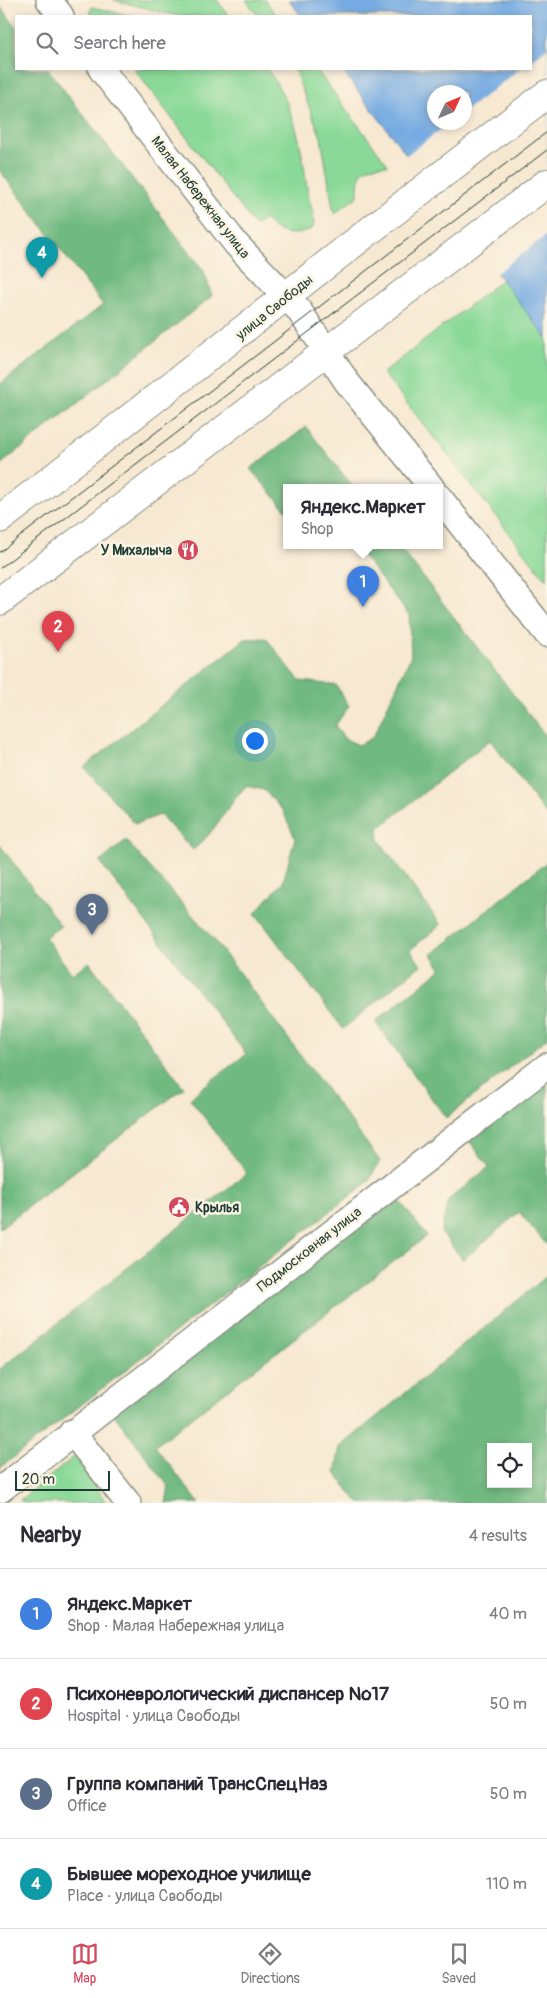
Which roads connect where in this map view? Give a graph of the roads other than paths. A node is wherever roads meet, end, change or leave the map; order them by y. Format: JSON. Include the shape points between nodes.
{"nodes":[{"id":1,"x":49,"y":0,"type":"edge"},
{"id":2,"x":60,"y":15,"type":"edge"},
{"id":3,"x":102,"y":70,"type":"edge"},
{"id":4,"x":547,"y":94,"type":"edge"},
{"id":5,"x":547,"y":183,"type":"edge"},
{"id":6,"x":286,"y":297,"type":"junction"},
{"id":7,"x":326,"y":352,"type":"junction"},
{"id":8,"x":429,"y":484,"type":"edge"},
{"id":9,"x":443,"y":502,"type":"edge"},
{"id":10,"x":0,"y":519,"type":"edge"},
{"id":11,"x":0,"y":601,"type":"edge"},
{"id":12,"x":547,"y":634,"type":"edge"},
{"id":13,"x":547,"y":1066,"type":"edge"},
{"id":14,"x":72,"y":1432,"type":"junction"},
{"id":15,"x":0,"y":1490,"type":"edge"},
{"id":16,"x":128,"y":1503,"type":"edge"}],
"edges":[{"from":1,"to":2,"type":"street"},
{"from":3,"to":6,"type":"street","name":"Малая Набережная улица","via":[[236,244]]},
{"from":4,"to":6,"type":"main road","name":"улица Свободы"},
{"from":5,"to":7,"type":"main road"},
{"from":6,"to":7,"type":"street","name":"Малая Набережная улица","via":[[298,309]]},
{"from":6,"to":10,"type":"main road","name":"улица Свободы"},
{"from":7,"to":8,"type":"street","name":"Малая Набережная улица"},
{"from":7,"to":11,"type":"main road"},
{"from":9,"to":12,"type":"street"},
{"from":13,"to":14,"type":"street","name":"Подмосковная улица"},
{"from":14,"to":15,"type":"street","name":"Подмосковная улица"},
{"from":14,"to":16,"type":"street"}]}
